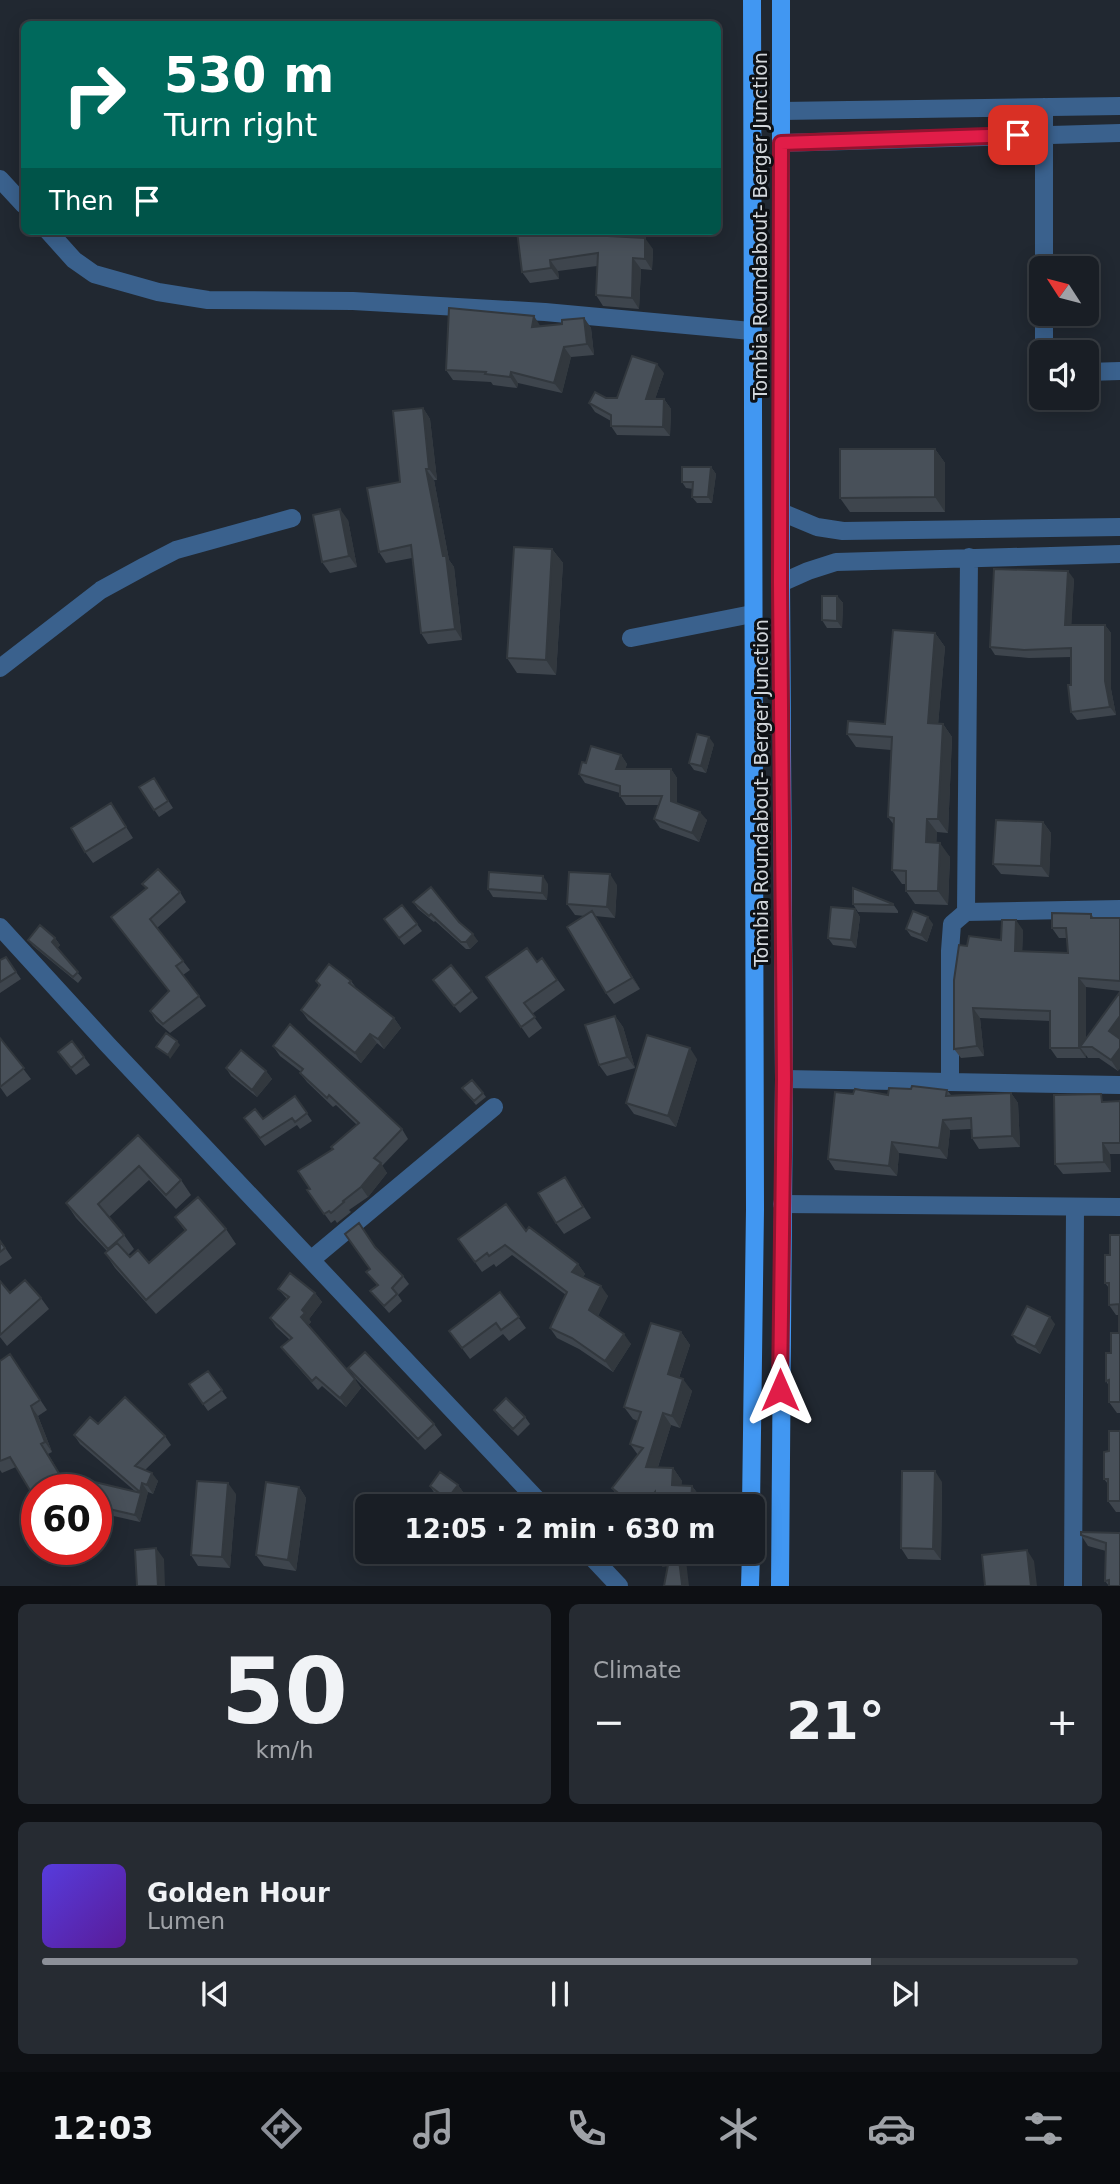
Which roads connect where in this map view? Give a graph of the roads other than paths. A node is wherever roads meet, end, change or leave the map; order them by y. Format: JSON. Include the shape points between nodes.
{"nodes":[{"id":1,"x":752,"y":0,"type":"edge"},
{"id":2,"x":781,"y":0,"type":"edge"},
{"id":3,"x":1120,"y":106,"type":"edge"},
{"id":4,"x":1044,"y":107,"type":"junction"},
{"id":5,"x":781,"y":111,"type":"junction"},
{"id":6,"x":1120,"y":133,"type":"edge"},
{"id":7,"x":1045,"y":135,"type":"junction"},
{"id":8,"x":781,"y":143,"type":"junction"},
{"id":9,"x":0,"y":179,"type":"edge"},
{"id":10,"x":21,"y":202,"type":"edge"},
{"id":11,"x":52,"y":235,"type":"edge"},
{"id":12,"x":1044,"y":256,"type":"edge"},
{"id":13,"x":751,"y":331,"type":"junction"},
{"id":14,"x":1099,"y":372,"type":"edge"},
{"id":15,"x":1120,"y":372,"type":"edge"},
{"id":16,"x":781,"y":512,"type":"junction"},
{"id":17,"x":292,"y":518,"type":"dead end"},
{"id":18,"x":1120,"y":527,"type":"edge"},
{"id":19,"x":1120,"y":554,"type":"edge"},
{"id":20,"x":969,"y":557,"type":"junction"},
{"id":21,"x":780,"y":583,"type":"junction"},
{"id":22,"x":752,"y":614,"type":"junction"},
{"id":23,"x":631,"y":638,"type":"dead end"},
{"id":24,"x":0,"y":668,"type":"edge"},
{"id":25,"x":1120,"y":909,"type":"edge"},
{"id":26,"x":966,"y":912,"type":"junction"},
{"id":27,"x":0,"y":927,"type":"edge"},
{"id":28,"x":784,"y":1079,"type":"junction"},
{"id":29,"x":950,"y":1082,"type":"junction"},
{"id":30,"x":1120,"y":1085,"type":"edge"},
{"id":31,"x":494,"y":1107,"type":"dead end"},
{"id":32,"x":782,"y":1204,"type":"junction"},
{"id":33,"x":1120,"y":1207,"type":"edge"},
{"id":34,"x":1075,"y":1208,"type":"junction"},
{"id":35,"x":312,"y":1259,"type":"junction"},
{"id":36,"x":532,"y":1494,"type":"edge"},
{"id":37,"x":751,"y":1494,"type":"edge"},
{"id":38,"x":598,"y":1564,"type":"edge"},
{"id":39,"x":751,"y":1564,"type":"edge"},
{"id":40,"x":619,"y":1586,"type":"edge"},
{"id":41,"x":750,"y":1586,"type":"edge"},
{"id":42,"x":780,"y":1586,"type":"edge"},
{"id":43,"x":1073,"y":1586,"type":"edge"}],
"edges":[{"from":1,"to":13,"type":"main road","name":"Tombia Roundabout- Berger Junction"},
{"from":2,"to":5,"type":"main road","name":"Tombia Roundabout- Berger Junction"},
{"from":3,"to":4,"type":"street"},
{"from":4,"to":5,"type":"street"},
{"from":4,"to":7,"type":"street"},
{"from":5,"to":8,"type":"main road","name":"Tombia Roundabout- Berger Junction"},
{"from":6,"to":7,"type":"street"},
{"from":7,"to":8,"type":"street"},
{"from":7,"to":12,"type":"street"},
{"from":8,"to":16,"type":"main road","name":"Tombia Roundabout- Berger Junction"},
{"from":9,"to":10,"type":"street"},
{"from":11,"to":13,"type":"street","via":[[94,274],[208,300],[353,301]]},
{"from":13,"to":22,"type":"main road","name":"Tombia Roundabout- Berger Junction"},
{"from":14,"to":15,"type":"street"},
{"from":16,"to":18,"type":"street","via":[[817,527],[843,531]]},
{"from":16,"to":21,"type":"main road","name":"Tombia Roundabout- Berger Junction"},
{"from":17,"to":24,"type":"street","via":[[176,550],[145,565],[101,590]]},
{"from":19,"to":20,"type":"street"},
{"from":20,"to":21,"type":"street","via":[[836,562]]},
{"from":20,"to":26,"type":"street"},
{"from":21,"to":28,"type":"main road","name":"Tombia Roundabout- Berger Junction"},
{"from":22,"to":23,"type":"street"},
{"from":22,"to":37,"type":"main road","name":"Tombia Roundabout- Berger Junction","via":[[755,1209]]},
{"from":25,"to":26,"type":"street"},
{"from":26,"to":29,"type":"street","via":[[952,924]]},
{"from":27,"to":35,"type":"street"},
{"from":28,"to":29,"type":"street"},
{"from":28,"to":32,"type":"main road","name":"Tombia Roundabout- Berger Junction"},
{"from":29,"to":30,"type":"street"},
{"from":31,"to":35,"type":"street"},
{"from":32,"to":34,"type":"street"},
{"from":32,"to":42,"type":"main road","name":"Tombia Roundabout- Berger Junction"},
{"from":33,"to":34,"type":"street"},
{"from":34,"to":43,"type":"street"},
{"from":35,"to":36,"type":"street"},
{"from":38,"to":40,"type":"street"},
{"from":39,"to":41,"type":"main road"}]}
